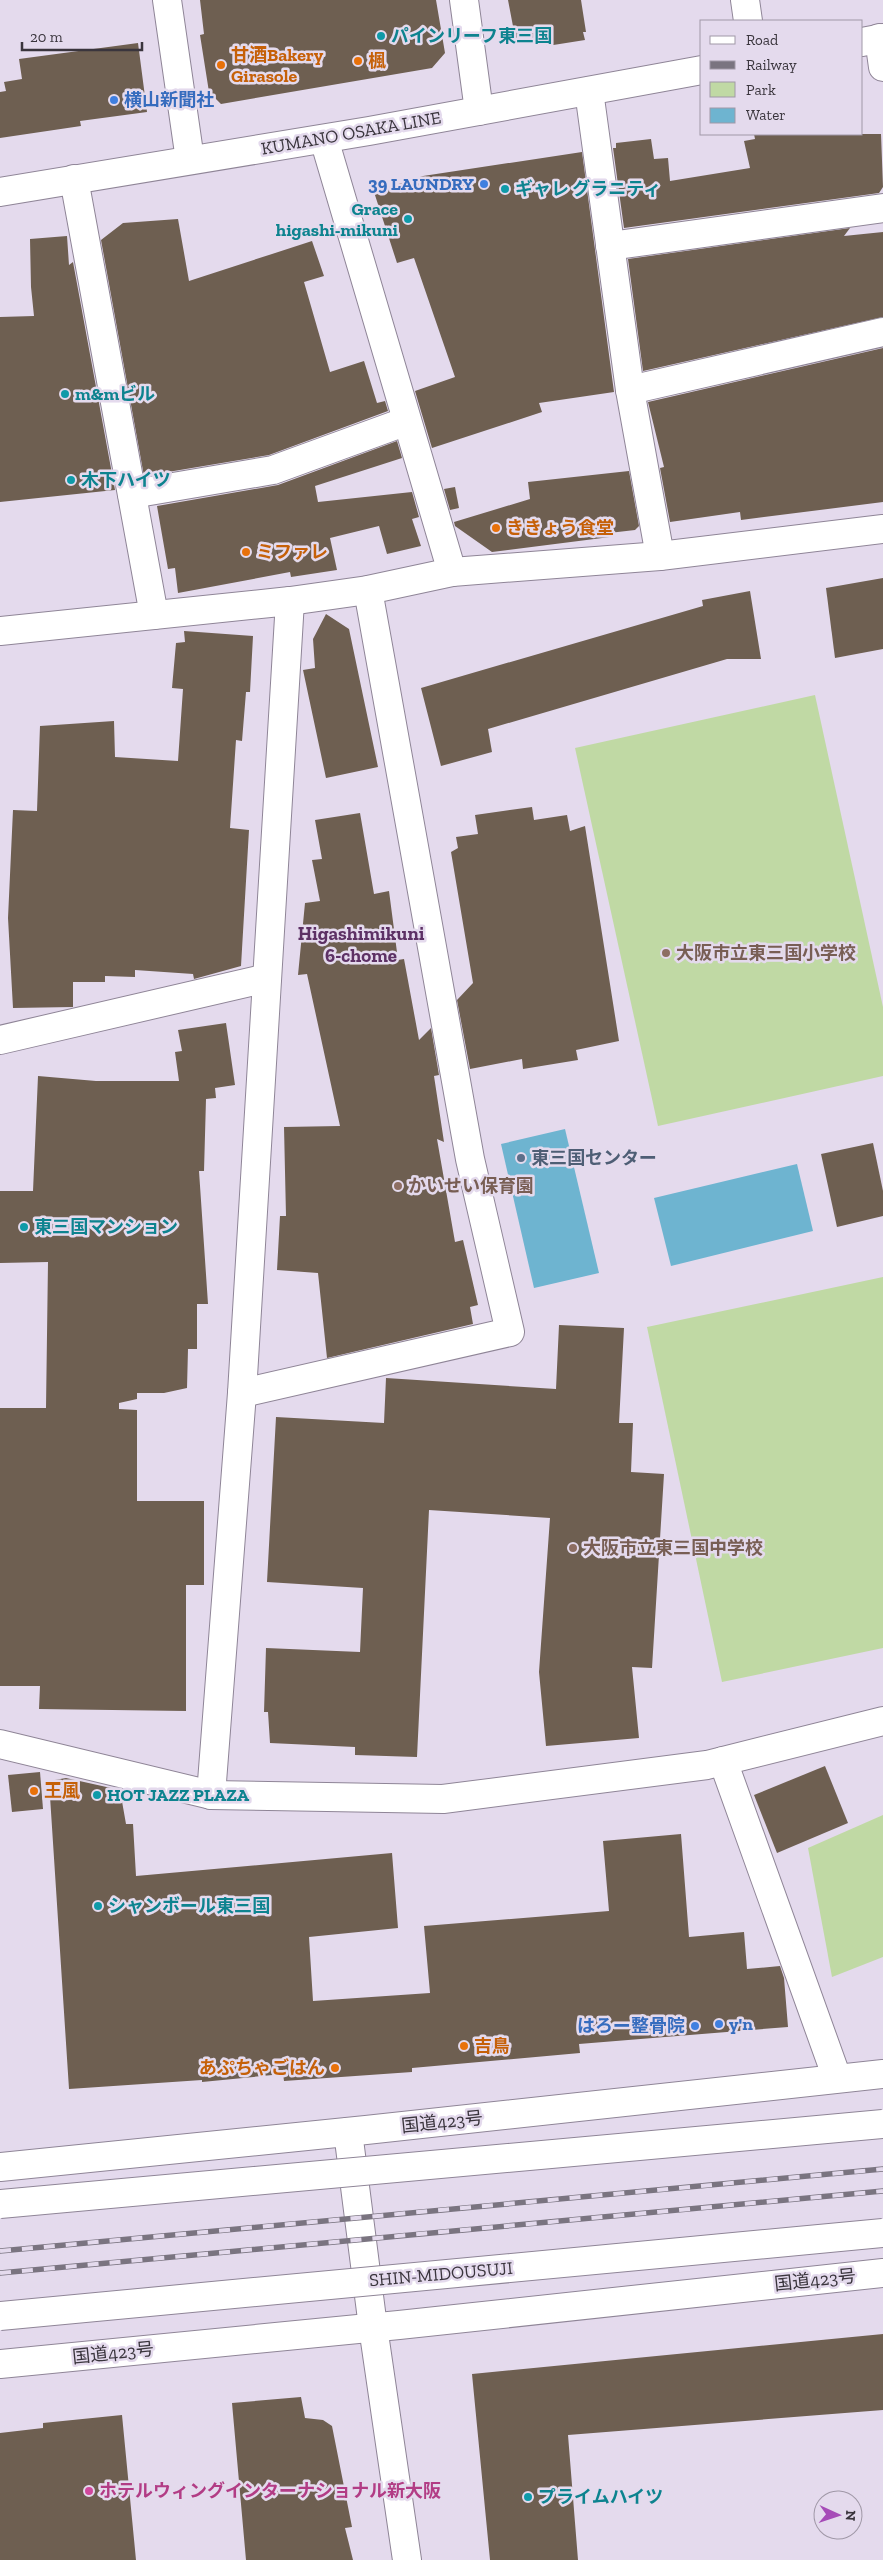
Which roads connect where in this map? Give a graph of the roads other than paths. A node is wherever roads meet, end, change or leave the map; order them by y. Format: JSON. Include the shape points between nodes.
{"nodes":[{"id":1,"x":167,"y":0,"type":"edge"},
{"id":2,"x":464,"y":0,"type":"edge"},
{"id":3,"x":745,"y":0,"type":"edge"},
{"id":4,"x":748,"y":20,"type":"edge"},
{"id":5,"x":875,"y":39,"type":"edge"},
{"id":6,"x":883,"y":67,"type":"edge"},
{"id":7,"x":700,"y":70,"type":"edge"},
{"id":8,"x":589,"y":91,"type":"junction"},
{"id":9,"x":479,"y":111,"type":"junction"},
{"id":10,"x":324,"y":138,"type":"junction"},
{"id":11,"x":190,"y":160,"type":"junction"},
{"id":12,"x":74,"y":179,"type":"junction"},
{"id":13,"x":0,"y":192,"type":"edge"},
{"id":14,"x":883,"y":208,"type":"edge"},
{"id":15,"x":610,"y":246,"type":"junction"},
{"id":16,"x":883,"y":332,"type":"edge"},
{"id":17,"x":630,"y":390,"type":"junction"},
{"id":18,"x":407,"y":420,"type":"junction"},
{"id":19,"x":132,"y":494,"type":"junction"},
{"id":20,"x":883,"y":529,"type":"edge"},
{"id":21,"x":660,"y":556,"type":"junction"},
{"id":22,"x":452,"y":572,"type":"junction"},
{"id":23,"x":368,"y":590,"type":"junction"},
{"id":24,"x":290,"y":601,"type":"junction"},
{"id":25,"x":154,"y":615,"type":"junction"},
{"id":26,"x":0,"y":632,"type":"edge"},
{"id":27,"x":267,"y":978,"type":"junction"},
{"id":28,"x":0,"y":1040,"type":"edge"},
{"id":29,"x":242,"y":1393,"type":"junction"},
{"id":30,"x":883,"y":1721,"type":"edge"},
{"id":31,"x":0,"y":1744,"type":"edge"},
{"id":32,"x":724,"y":1761,"type":"junction"},
{"id":33,"x":211,"y":1795,"type":"junction"},
{"id":34,"x":883,"y":2074,"type":"edge"},
{"id":35,"x":837,"y":2078,"type":"junction"},
{"id":36,"x":883,"y":2124,"type":"edge"},
{"id":37,"x":348,"y":2132,"type":"junction"},
{"id":38,"x":0,"y":2167,"type":"edge"},
{"id":39,"x":0,"y":2204,"type":"edge"},
{"id":40,"x":883,"y":2233,"type":"edge"},
{"id":41,"x":883,"y":2273,"type":"edge"},
{"id":42,"x":0,"y":2316,"type":"edge"},
{"id":43,"x":373,"y":2327,"type":"junction"},
{"id":44,"x":0,"y":2364,"type":"edge"},
{"id":45,"x":407,"y":2560,"type":"edge"}],
"edges":[{"from":1,"to":11,"type":"main road"},
{"from":2,"to":9,"type":"main road"},
{"from":3,"to":4,"type":"main road"},
{"from":5,"to":6,"type":"main road"},
{"from":7,"to":8,"type":"main road","name":"KUMANO OSAKA LINE"},
{"from":8,"to":9,"type":"main road","name":"KUMANO OSAKA LINE"},
{"from":8,"to":15,"type":"main road"},
{"from":9,"to":10,"type":"main road","name":"KUMANO OSAKA LINE"},
{"from":10,"to":11,"type":"main road","name":"KUMANO OSAKA LINE"},
{"from":10,"to":18,"type":"main road"},
{"from":11,"to":12,"type":"main road","name":"KUMANO OSAKA LINE"},
{"from":12,"to":13,"type":"main road","name":"KUMANO OSAKA LINE"},
{"from":12,"to":19,"type":"main road"},
{"from":14,"to":15,"type":"main road"},
{"from":15,"to":17,"type":"main road"},
{"from":16,"to":17,"type":"main road"},
{"from":17,"to":21,"type":"main road"},
{"from":18,"to":19,"type":"main road","via":[[273,470]]},
{"from":18,"to":22,"type":"main road"},
{"from":19,"to":25,"type":"main road"},
{"from":20,"to":21,"type":"main road"},
{"from":21,"to":22,"type":"main road"},
{"from":22,"to":23,"type":"main road"},
{"from":23,"to":24,"type":"main road"},
{"from":23,"to":29,"type":"main road","via":[[470,1159],[510,1332]]},
{"from":24,"to":25,"type":"main road"},
{"from":24,"to":27,"type":"main road"},
{"from":25,"to":26,"type":"main road"},
{"from":27,"to":28,"type":"main road"},
{"from":27,"to":29,"type":"main road"},
{"from":29,"to":33,"type":"main road"},
{"from":30,"to":32,"type":"main road"},
{"from":31,"to":33,"type":"main road"},
{"from":32,"to":33,"type":"main road","via":[[443,1799]]},
{"from":32,"to":35,"type":"main road"},
{"from":34,"to":35,"type":"main road","name":"国道423号"},
{"from":35,"to":37,"type":"main road","name":"国道423号"},
{"from":36,"to":39,"type":"main road","bridge":true},
{"from":37,"to":38,"type":"main road","name":"国道423号"},
{"from":37,"to":43,"type":"main road"},
{"from":40,"to":42,"type":"main road","name":"SHIN-MIDOUSUJI","bridge":true},
{"from":41,"to":43,"type":"main road","name":"国道423号"},
{"from":43,"to":44,"type":"main road","name":"国道423号"},
{"from":43,"to":45,"type":"main road"}]}
